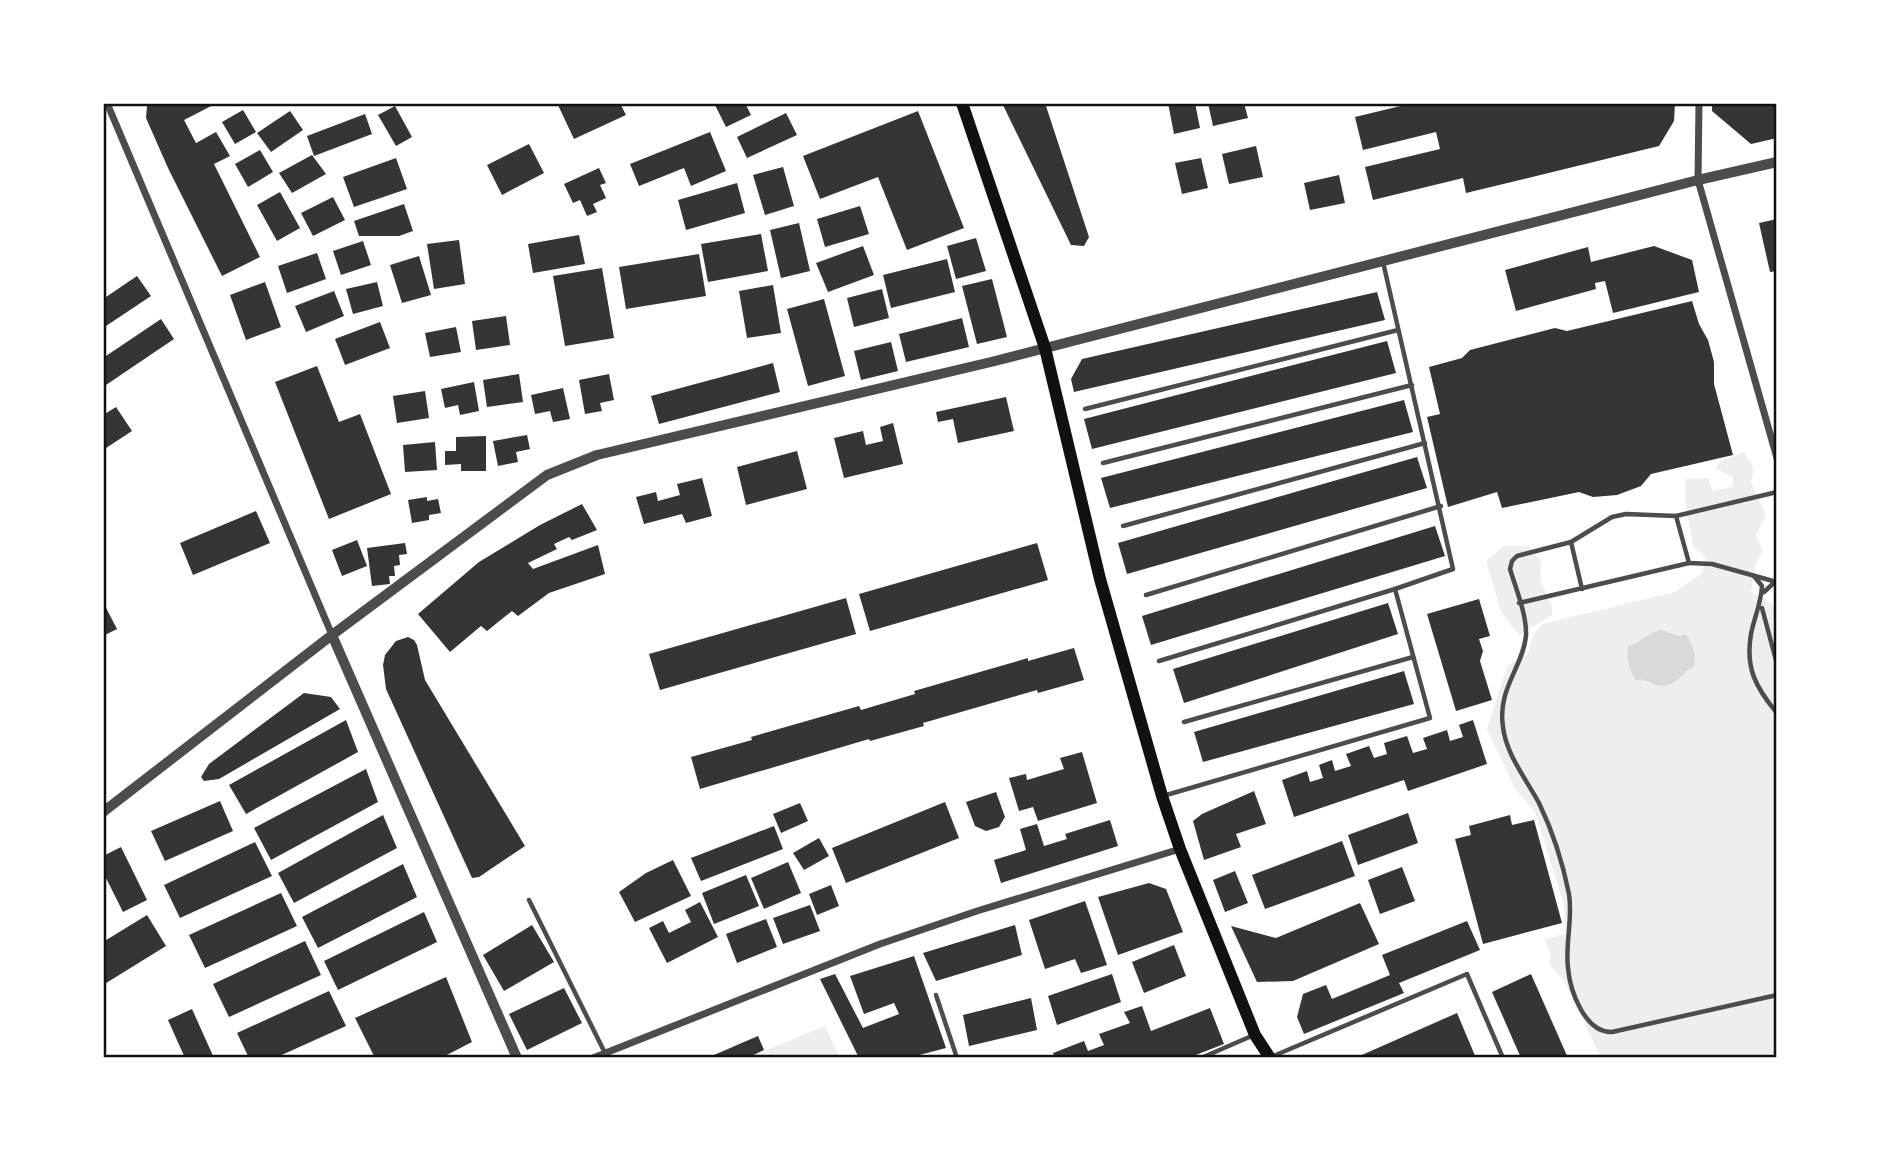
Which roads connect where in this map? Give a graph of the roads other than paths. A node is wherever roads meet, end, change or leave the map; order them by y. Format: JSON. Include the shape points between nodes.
{"nodes":[{"id":1,"x":107,"y":103,"type":"edge"},
{"id":2,"x":962,"y":103,"type":"edge"},
{"id":3,"x":1699,"y":103,"type":"edge"},
{"id":4,"x":1777,"y":162,"type":"edge"},
{"id":5,"x":1698,"y":180,"type":"junction"},
{"id":6,"x":1383,"y":261,"type":"junction"},
{"id":7,"x":1398,"y":330,"type":"junction"},
{"id":8,"x":1045,"y":348,"type":"junction"},
{"id":9,"x":1412,"y":385,"type":"junction"},
{"id":10,"x":1085,"y":409,"type":"dead end"},
{"id":11,"x":1425,"y":443,"type":"junction"},
{"id":12,"x":1777,"y":457,"type":"edge"},
{"id":13,"x":1102,"y":463,"type":"dead end"},
{"id":14,"x":1777,"y":492,"type":"edge"},
{"id":15,"x":1441,"y":506,"type":"junction"},
{"id":16,"x":1676,"y":516,"type":"junction"},
{"id":17,"x":1123,"y":526,"type":"dead end"},
{"id":18,"x":1571,"y":542,"type":"junction"},
{"id":19,"x":1689,"y":564,"type":"junction"},
{"id":20,"x":1754,"y":576,"type":"junction"},
{"id":21,"x":1775,"y":581,"type":"edge"},
{"id":22,"x":1395,"y":589,"type":"junction"},
{"id":23,"x":1582,"y":589,"type":"junction"},
{"id":24,"x":1146,"y":595,"type":"dead end"},
{"id":25,"x":1761,"y":601,"type":"junction"},
{"id":26,"x":1520,"y":603,"type":"junction"},
{"id":27,"x":332,"y":635,"type":"junction"},
{"id":28,"x":1413,"y":657,"type":"junction"},
{"id":29,"x":1159,"y":661,"type":"dead end"},
{"id":30,"x":1777,"y":664,"type":"edge"},
{"id":31,"x":1777,"y":713,"type":"edge"},
{"id":32,"x":1184,"y":722,"type":"dead end"},
{"id":33,"x":1162,"y":796,"type":"junction"},
{"id":34,"x":103,"y":812,"type":"edge"},
{"id":35,"x":1180,"y":849,"type":"junction"},
{"id":36,"x":529,"y":900,"type":"dead end"},
{"id":37,"x":936,"y":995,"type":"dead end"},
{"id":38,"x":1777,"y":995,"type":"edge"},
{"id":39,"x":1255,"y":1035,"type":"junction"},
{"id":40,"x":605,"y":1053,"type":"junction"},
{"id":41,"x":517,"y":1058,"type":"edge"},
{"id":42,"x":593,"y":1058,"type":"edge"},
{"id":43,"x":957,"y":1058,"type":"edge"},
{"id":44,"x":1200,"y":1058,"type":"edge"},
{"id":45,"x":1270,"y":1058,"type":"edge"},
{"id":46,"x":1503,"y":1058,"type":"edge"}],
"edges":[{"from":1,"to":27,"type":"street"},
{"from":2,"to":8,"type":"main road"},
{"from":3,"to":5,"type":"street"},
{"from":4,"to":5,"type":"street"},
{"from":5,"to":6,"type":"street"},
{"from":5,"to":12,"type":"street"},
{"from":6,"to":7,"type":"lane"},
{"from":6,"to":8,"type":"street"},
{"from":7,"to":9,"type":"lane"},
{"from":7,"to":10,"type":"lane"},
{"from":8,"to":27,"type":"street","via":[[597,456],[547,475]]},
{"from":8,"to":33,"type":"main road","via":[[1100,579]]},
{"from":9,"to":11,"type":"lane"},
{"from":9,"to":13,"type":"lane"},
{"from":11,"to":15,"type":"lane"},
{"from":11,"to":17,"type":"lane"},
{"from":14,"to":16,"type":"lane"},
{"from":15,"to":22,"type":"lane","via":[[1453,569]]},
{"from":15,"to":24,"type":"lane"},
{"from":16,"to":18,"type":"lane","via":[[1612,517]]},
{"from":16,"to":19,"type":"lane"},
{"from":18,"to":23,"type":"lane"},
{"from":18,"to":26,"type":"lane","via":[[1512,561]]},
{"from":19,"to":20,"type":"lane","via":[[1712,564]]},
{"from":19,"to":23,"type":"lane"},
{"from":20,"to":21,"type":"lane"},
{"from":20,"to":25,"type":"lane","via":[[1761,583]]},
{"from":21,"to":25,"type":"lane","via":[[1765,589]]},
{"from":22,"to":28,"type":"lane"},
{"from":22,"to":29,"type":"lane"},
{"from":23,"to":26,"type":"lane"},
{"from":25,"to":30,"type":"lane"},
{"from":25,"to":31,"type":"lane","via":[[1749,658],[1759,692]]},
{"from":26,"to":38,"type":"lane","via":[[1526,639],[1503,699],[1503,727],[1560,861],[1570,904],[1568,970],[1589,1024],[1612,1032]]},
{"from":27,"to":34,"type":"street"},
{"from":27,"to":41,"type":"street"},
{"from":28,"to":32,"type":"lane"},
{"from":28,"to":33,"type":"lane","via":[[1430,718]]},
{"from":33,"to":35,"type":"main road"},
{"from":35,"to":39,"type":"main road"},
{"from":35,"to":40,"type":"street","via":[[880,944]]},
{"from":36,"to":40,"type":"lane"},
{"from":37,"to":43,"type":"lane"},
{"from":39,"to":44,"type":"lane"},
{"from":39,"to":45,"type":"main road"},
{"from":40,"to":42,"type":"street"},
{"from":45,"to":46,"type":"lane","via":[[1467,974]]}]}
